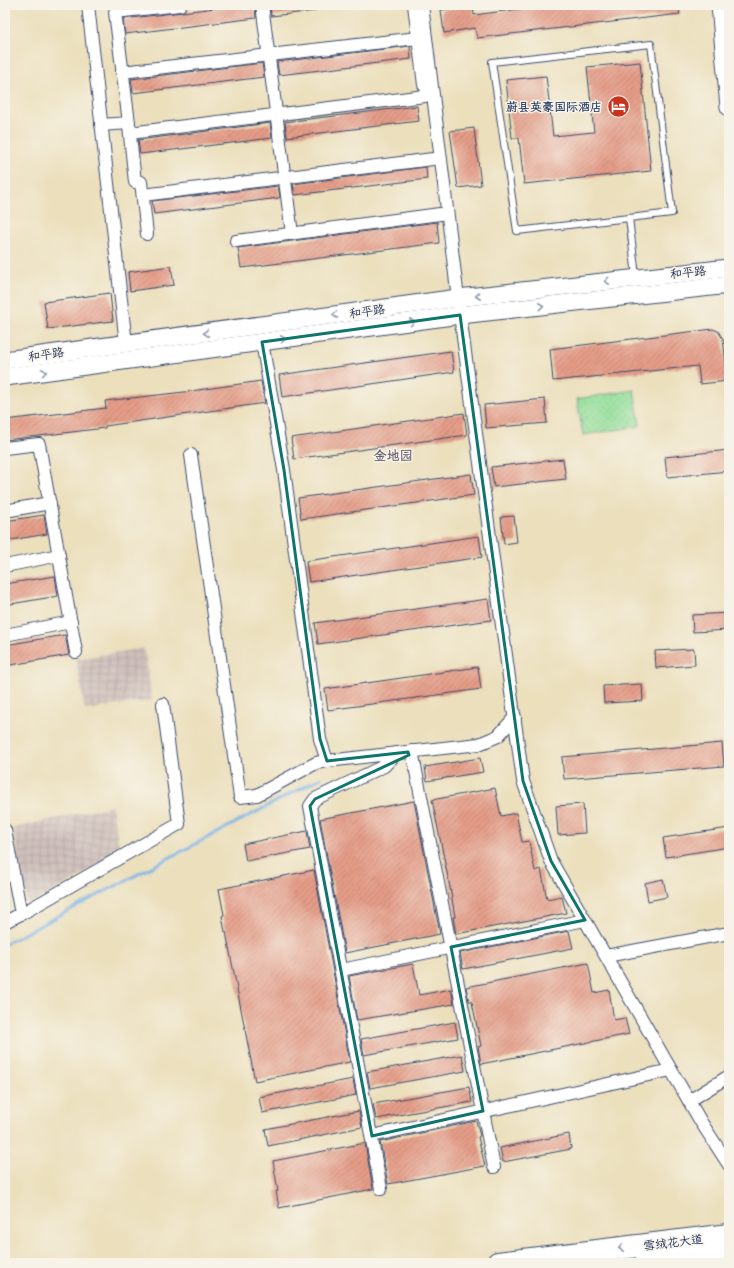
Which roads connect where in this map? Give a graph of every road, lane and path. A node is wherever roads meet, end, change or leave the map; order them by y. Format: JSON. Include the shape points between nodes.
{"nodes":[{"id":1,"x":88,"y":5,"type":"edge"},
{"id":2,"x":180,"y":5,"type":"edge"},
{"id":3,"x":262,"y":5,"type":"edge"},
{"id":4,"x":414,"y":5,"type":"edge"},
{"id":5,"x":422,"y":5,"type":"edge"},
{"id":6,"x":720,"y":5,"type":"edge"},
{"id":7,"x":124,"y":8,"type":"edge"},
{"id":8,"x":418,"y":38,"type":"junction"},
{"id":9,"x":269,"y":55,"type":"junction"},
{"id":10,"x":122,"y":72,"type":"junction"},
{"id":11,"x":425,"y":96,"type":"junction"},
{"id":12,"x":729,"y":107,"type":"edge"},
{"id":13,"x":276,"y":115,"type":"junction"},
{"id":14,"x":101,"y":125,"type":"junction"},
{"id":15,"x":129,"y":128,"type":"junction"},
{"id":16,"x":433,"y":159,"type":"junction"},
{"id":17,"x":284,"y":178,"type":"junction"},
{"id":18,"x":143,"y":196,"type":"junction"},
{"id":19,"x":440,"y":214,"type":"junction"},
{"id":20,"x":629,"y":218,"type":"junction"},
{"id":21,"x":147,"y":234,"type":"dead end"},
{"id":22,"x":292,"y":234,"type":"junction"},
{"id":23,"x":236,"y":241,"type":"dead end"},
{"id":24,"x":444,"y":246,"type":"dead end"},
{"id":25,"x":729,"y":268,"type":"edge"},
{"id":26,"x":636,"y":278,"type":"junction"},
{"id":27,"x":729,"y":285,"type":"edge"},
{"id":28,"x":458,"y":298,"type":"junction"},
{"id":29,"x":460,"y":315,"type":"junction"},
{"id":30,"x":262,"y":342,"type":"junction"},
{"id":31,"x":126,"y":344,"type":"junction"},
{"id":32,"x":5,"y":360,"type":"edge"},
{"id":33,"x":5,"y":377,"type":"edge"},
{"id":34,"x":5,"y":448,"type":"edge"},
{"id":35,"x":191,"y":455,"type":"dead end"},
{"id":36,"x":50,"y":503,"type":"junction"},
{"id":37,"x":5,"y":511,"type":"edge"},
{"id":38,"x":59,"y":555,"type":"junction"},
{"id":39,"x":5,"y":566,"type":"edge"},
{"id":40,"x":71,"y":622,"type":"junction"},
{"id":41,"x":5,"y":634,"type":"edge"},
{"id":42,"x":76,"y":652,"type":"dead end"},
{"id":43,"x":163,"y":704,"type":"dead end"},
{"id":44,"x":515,"y":717,"type":"junction"},
{"id":45,"x":412,"y":751,"type":"junction"},
{"id":46,"x":397,"y":753,"type":"junction"},
{"id":47,"x":327,"y":761,"type":"junction"},
{"id":48,"x":5,"y":830,"type":"edge"},
{"id":49,"x":21,"y":914,"type":"junction"},
{"id":50,"x":585,"y":920,"type":"junction"},
{"id":51,"x":5,"y":922,"type":"edge"},
{"id":52,"x":729,"y":933,"type":"edge"},
{"id":53,"x":451,"y":947,"type":"junction"},
{"id":54,"x":606,"y":956,"type":"junction"},
{"id":55,"x":341,"y":970,"type":"junction"},
{"id":56,"x":671,"y":1070,"type":"junction"},
{"id":57,"x":729,"y":1076,"type":"edge"},
{"id":58,"x":689,"y":1101,"type":"junction"},
{"id":59,"x":483,"y":1111,"type":"junction"},
{"id":60,"x":372,"y":1136,"type":"junction"},
{"id":61,"x":729,"y":1165,"type":"edge"},
{"id":62,"x":494,"y":1167,"type":"dead end"},
{"id":63,"x":381,"y":1189,"type":"dead end"},
{"id":64,"x":729,"y":1235,"type":"edge"},
{"id":65,"x":729,"y":1253,"type":"edge"},
{"id":66,"x":498,"y":1263,"type":"edge"},
{"id":67,"x":646,"y":1263,"type":"edge"}],
"edges":[{"from":1,"to":14,"type":"street"},
{"from":2,"to":7,"type":"street"},
{"from":3,"to":9,"type":"street"},
{"from":4,"to":8,"type":"street"},
{"from":5,"to":28,"type":"street"},
{"from":6,"to":12,"type":"street"},
{"from":7,"to":10,"type":"street","via":[[115,12]]},
{"from":8,"to":9,"type":"street"},
{"from":8,"to":11,"type":"street"},
{"from":9,"to":10,"type":"street"},
{"from":9,"to":13,"type":"street"},
{"from":10,"to":15,"type":"street"},
{"from":11,"to":13,"type":"street"},
{"from":11,"to":16,"type":"street"},
{"from":13,"to":15,"type":"street"},
{"from":13,"to":17,"type":"street"},
{"from":14,"to":15,"type":"street"},
{"from":14,"to":31,"type":"street"},
{"from":15,"to":18,"type":"street","via":[[135,182],[142,182]]},
{"from":16,"to":17,"type":"street"},
{"from":16,"to":19,"type":"street"},
{"from":17,"to":18,"type":"street"},
{"from":17,"to":22,"type":"street"},
{"from":18,"to":21,"type":"street"},
{"from":19,"to":22,"type":"street"},
{"from":19,"to":24,"type":"street"},
{"from":20,"to":20,"type":"lane","via":[[517,231],[492,62],[651,44],[672,214]]},
{"from":20,"to":26,"type":"lane"},
{"from":22,"to":23,"type":"street"},
{"from":25,"to":26,"type":"street","name":"和平路"},
{"from":26,"to":28,"type":"street","name":"和平路","one_way":true},
{"from":29,"to":27,"type":"street","name":"和平路","one_way":true},
{"from":28,"to":29,"type":"street"},
{"from":28,"to":31,"type":"street","name":"和平路","one_way":true},
{"from":30,"to":29,"type":"street","name":"和平路","one_way":true},
{"from":29,"to":44,"type":"street"},
{"from":33,"to":30,"type":"street","name":"和平路","one_way":true},
{"from":30,"to":47,"type":"street","via":[[284,470],[320,740]]},
{"from":31,"to":32,"type":"street","name":"和平路"},
{"from":34,"to":36,"type":"street","via":[[39,444]]},
{"from":35,"to":47,"type":"street","via":[[240,797],[257,795],[316,763]]},
{"from":36,"to":37,"type":"street"},
{"from":36,"to":38,"type":"street"},
{"from":38,"to":39,"type":"street"},
{"from":38,"to":40,"type":"street"},
{"from":40,"to":41,"type":"street"},
{"from":40,"to":42,"type":"street"},
{"from":43,"to":49,"type":"street","via":[[179,824]]},
{"from":44,"to":45,"type":"street","via":[[498,736],[479,744]]},
{"from":44,"to":50,"type":"street","via":[[523,781],[551,860]]},
{"from":45,"to":46,"type":"street"},
{"from":45,"to":53,"type":"street"},
{"from":46,"to":47,"type":"street"},
{"from":46,"to":55,"type":"street","via":[[384,766],[315,799],[310,806]]},
{"from":48,"to":49,"type":"street"},
{"from":49,"to":51,"type":"street"},
{"from":50,"to":53,"type":"street"},
{"from":50,"to":54,"type":"street"},
{"from":52,"to":54,"type":"street"},
{"from":53,"to":55,"type":"street"},
{"from":53,"to":59,"type":"street"},
{"from":54,"to":56,"type":"street"},
{"from":55,"to":60,"type":"street"},
{"from":56,"to":58,"type":"street"},
{"from":56,"to":59,"type":"street"},
{"from":57,"to":58,"type":"street"},
{"from":58,"to":61,"type":"street"},
{"from":59,"to":60,"type":"street"},
{"from":59,"to":62,"type":"street"},
{"from":60,"to":63,"type":"street"},
{"from":64,"to":66,"type":"highway","name":"雪绒花大道","one_way":true},
{"from":65,"to":67,"type":"highway","name":"雪绒花大道"}]}
